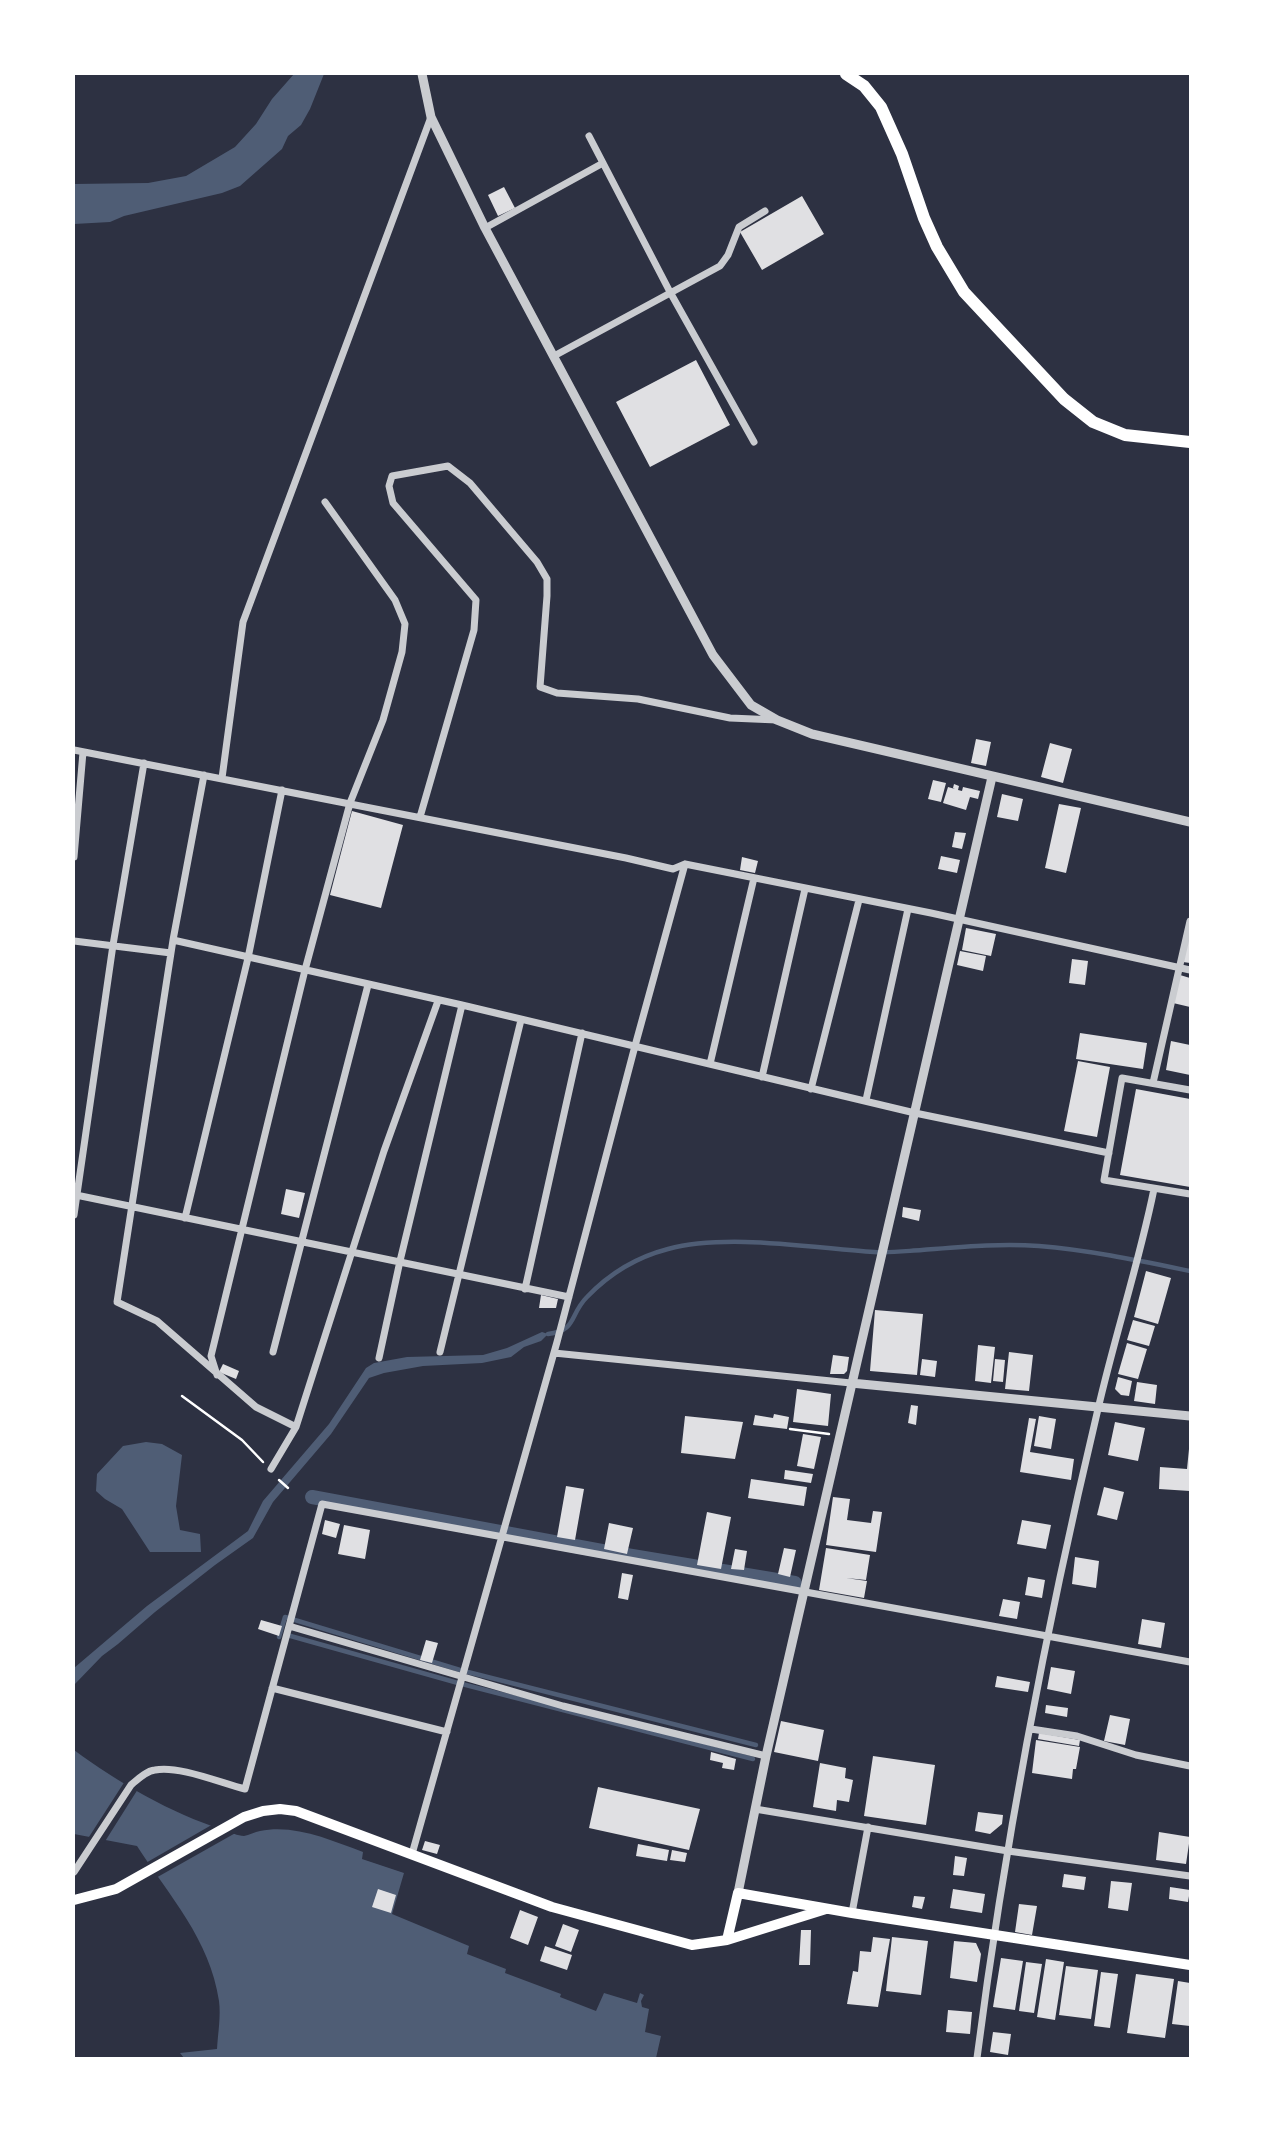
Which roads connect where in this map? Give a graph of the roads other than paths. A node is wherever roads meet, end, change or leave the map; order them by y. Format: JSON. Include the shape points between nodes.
{"nodes":[{"id":1,"x":422,"y":74,"type":"edge"},
{"id":2,"x":846,"y":74,"type":"edge"},
{"id":3,"x":431,"y":117,"type":"junction"},
{"id":4,"x":589,"y":136,"type":"dead end"},
{"id":5,"x":603,"y":163,"type":"junction"},
{"id":6,"x":765,"y":211,"type":"dead end"},
{"id":7,"x":485,"y":228,"type":"junction"},
{"id":8,"x":670,"y":292,"type":"junction"},
{"id":9,"x":554,"y":356,"type":"junction"},
{"id":10,"x":754,"y":442,"type":"dead end"},
{"id":11,"x":1191,"y":442,"type":"edge"},
{"id":12,"x":325,"y":502,"type":"dead end"},
{"id":13,"x":777,"y":720,"type":"junction"},
{"id":14,"x":74,"y":750,"type":"edge"},
{"id":15,"x":83,"y":752,"type":"junction"},
{"id":16,"x":144,"y":763,"type":"junction"},
{"id":17,"x":204,"y":775,"type":"junction"},
{"id":18,"x":992,"y":777,"type":"junction"},
{"id":19,"x":222,"y":778,"type":"junction"},
{"id":20,"x":282,"y":790,"type":"junction"},
{"id":21,"x":350,"y":803,"type":"junction"},
{"id":22,"x":420,"y":817,"type":"junction"},
{"id":23,"x":1191,"y":822,"type":"edge"},
{"id":24,"x":74,"y":857,"type":"edge"},
{"id":25,"x":685,"y":864,"type":"junction"},
{"id":26,"x":754,"y":878,"type":"junction"},
{"id":27,"x":805,"y":888,"type":"junction"},
{"id":28,"x":859,"y":900,"type":"junction"},
{"id":29,"x":908,"y":909,"type":"junction"},
{"id":30,"x":960,"y":921,"type":"junction"},
{"id":31,"x":1191,"y":921,"type":"edge"},
{"id":32,"x":173,"y":940,"type":"junction"},
{"id":33,"x":74,"y":941,"type":"edge"},
{"id":34,"x":113,"y":945,"type":"junction"},
{"id":35,"x":171,"y":953,"type":"junction"},
{"id":36,"x":248,"y":958,"type":"junction"},
{"id":37,"x":1178,"y":967,"type":"junction"},
{"id":38,"x":305,"y":970,"type":"junction"},
{"id":39,"x":1191,"y":970,"type":"edge"},
{"id":40,"x":368,"y":985,"type":"junction"},
{"id":41,"x":438,"y":1001,"type":"junction"},
{"id":42,"x":461,"y":1005,"type":"junction"},
{"id":43,"x":521,"y":1020,"type":"junction"},
{"id":44,"x":582,"y":1034,"type":"junction"},
{"id":45,"x":635,"y":1046,"type":"junction"},
{"id":46,"x":710,"y":1064,"type":"junction"},
{"id":47,"x":762,"y":1076,"type":"junction"},
{"id":48,"x":1153,"y":1083,"type":"junction"},
{"id":49,"x":811,"y":1089,"type":"junction"},
{"id":50,"x":1191,"y":1090,"type":"edge"},
{"id":51,"x":866,"y":1100,"type":"junction"},
{"id":52,"x":915,"y":1113,"type":"junction"},
{"id":53,"x":1108,"y":1153,"type":"junction"},
{"id":54,"x":1154,"y":1189,"type":"junction"},
{"id":55,"x":1191,"y":1194,"type":"edge"},
{"id":56,"x":76,"y":1195,"type":"junction"},
{"id":57,"x":132,"y":1207,"type":"junction"},
{"id":58,"x":74,"y":1214,"type":"edge"},
{"id":59,"x":185,"y":1218,"type":"junction"},
{"id":60,"x":243,"y":1231,"type":"junction"},
{"id":61,"x":301,"y":1242,"type":"junction"},
{"id":62,"x":353,"y":1254,"type":"junction"},
{"id":63,"x":400,"y":1261,"type":"junction"},
{"id":64,"x":459,"y":1275,"type":"junction"},
{"id":65,"x":526,"y":1289,"type":"junction"},
{"id":66,"x":569,"y":1297,"type":"junction"},
{"id":67,"x":273,"y":1352,"type":"dead end"},
{"id":68,"x":440,"y":1352,"type":"dead end"},
{"id":69,"x":554,"y":1353,"type":"junction"},
{"id":70,"x":379,"y":1358,"type":"dead end"},
{"id":71,"x":217,"y":1375,"type":"junction"},
{"id":72,"x":852,"y":1383,"type":"junction"},
{"id":73,"x":1098,"y":1407,"type":"junction"},
{"id":74,"x":1191,"y":1416,"type":"edge"},
{"id":75,"x":296,"y":1427,"type":"junction"},
{"id":76,"x":271,"y":1469,"type":"road end"},
{"id":77,"x":503,"y":1534,"type":"junction"},
{"id":78,"x":803,"y":1592,"type":"junction"},
{"id":79,"x":289,"y":1626,"type":"junction"},
{"id":80,"x":1048,"y":1636,"type":"junction"},
{"id":81,"x":1191,"y":1662,"type":"edge"},
{"id":82,"x":463,"y":1677,"type":"junction"},
{"id":83,"x":272,"y":1688,"type":"junction"},
{"id":84,"x":1031,"y":1729,"type":"junction"},
{"id":85,"x":447,"y":1732,"type":"junction"},
{"id":86,"x":766,"y":1756,"type":"junction"},
{"id":87,"x":1191,"y":1766,"type":"edge"},
{"id":88,"x":755,"y":1809,"type":"junction"},
{"id":89,"x":868,"y":1828,"type":"junction"},
{"id":90,"x":1008,"y":1850,"type":"junction"},
{"id":91,"x":412,"y":1854,"type":"junction"},
{"id":92,"x":74,"y":1872,"type":"edge"},
{"id":93,"x":1191,"y":1876,"type":"edge"},
{"id":94,"x":738,"y":1893,"type":"junction"},
{"id":95,"x":74,"y":1900,"type":"edge"},
{"id":96,"x":826,"y":1909,"type":"junction"},
{"id":97,"x":852,"y":1913,"type":"junction"},
{"id":98,"x":992,"y":1935,"type":"junction"},
{"id":99,"x":727,"y":1940,"type":"junction"},
{"id":100,"x":1191,"y":1965,"type":"edge"},
{"id":101,"x":977,"y":2059,"type":"edge"}],
"edges":[{"from":1,"to":3,"type":"street"},
{"from":2,"to":11,"type":"highway","via":[[864,86],[881,107],[937,247],[964,292],[1064,399],[1093,422],[1125,435]]},
{"from":3,"to":7,"type":"street"},
{"from":3,"to":19,"type":"street","via":[[243,622]]},
{"from":4,"to":5,"type":"street"},
{"from":5,"to":7,"type":"street"},
{"from":5,"to":8,"type":"street"},
{"from":6,"to":8,"type":"street","via":[[739,227],[720,266]]},
{"from":7,"to":9,"type":"street"},
{"from":8,"to":9,"type":"street"},
{"from":8,"to":10,"type":"street"},
{"from":9,"to":13,"type":"street","via":[[713,655],[751,705]]},
{"from":12,"to":21,"type":"street","via":[[395,600],[405,624],[383,720]]},
{"from":13,"to":18,"type":"street","via":[[812,734]]},
{"from":13,"to":22,"type":"street","via":[[727,717],[638,699],[557,693],[540,687],[548,596],[547,579],[537,562],[470,483],[448,466],[400,473],[392,476],[393,503],[476,600],[474,630]]},
{"from":14,"to":15,"type":"street"},
{"from":15,"to":16,"type":"street"},
{"from":15,"to":24,"type":"street"},
{"from":16,"to":17,"type":"street"},
{"from":16,"to":34,"type":"street"},
{"from":17,"to":19,"type":"street"},
{"from":17,"to":32,"type":"street"},
{"from":18,"to":23,"type":"street"},
{"from":18,"to":30,"type":"street"},
{"from":19,"to":20,"type":"street"},
{"from":20,"to":21,"type":"street"},
{"from":20,"to":36,"type":"street"},
{"from":21,"to":22,"type":"street"},
{"from":21,"to":38,"type":"street"},
{"from":22,"to":25,"type":"street","via":[[673,869]]},
{"from":25,"to":26,"type":"street"},
{"from":25,"to":45,"type":"street"},
{"from":26,"to":27,"type":"street"},
{"from":26,"to":46,"type":"street"},
{"from":27,"to":28,"type":"street"},
{"from":27,"to":47,"type":"street"},
{"from":28,"to":29,"type":"street"},
{"from":28,"to":49,"type":"street"},
{"from":29,"to":30,"type":"street"},
{"from":29,"to":51,"type":"street"},
{"from":30,"to":37,"type":"street"},
{"from":30,"to":52,"type":"street"},
{"from":31,"to":37,"type":"street"},
{"from":32,"to":35,"type":"street"},
{"from":32,"to":36,"type":"street"},
{"from":33,"to":34,"type":"street"},
{"from":34,"to":35,"type":"street"},
{"from":34,"to":56,"type":"street"},
{"from":35,"to":57,"type":"street"},
{"from":36,"to":38,"type":"street"},
{"from":36,"to":59,"type":"street"},
{"from":37,"to":39,"type":"street"},
{"from":37,"to":48,"type":"street"},
{"from":38,"to":40,"type":"street"},
{"from":38,"to":60,"type":"street"},
{"from":40,"to":41,"type":"street"},
{"from":40,"to":61,"type":"street"},
{"from":41,"to":42,"type":"street"},
{"from":41,"to":62,"type":"street"},
{"from":42,"to":43,"type":"street"},
{"from":42,"to":63,"type":"street"},
{"from":43,"to":44,"type":"street"},
{"from":43,"to":64,"type":"street"},
{"from":44,"to":45,"type":"street"},
{"from":44,"to":65,"type":"street"},
{"from":45,"to":46,"type":"street"},
{"from":45,"to":66,"type":"street"},
{"from":46,"to":47,"type":"street"},
{"from":47,"to":49,"type":"street"},
{"from":48,"to":50,"type":"street"},
{"from":48,"to":53,"type":"street","via":[[1122,1078]]},
{"from":49,"to":51,"type":"street"},
{"from":51,"to":52,"type":"street"},
{"from":52,"to":53,"type":"street"},
{"from":52,"to":72,"type":"street"},
{"from":53,"to":54,"type":"street","via":[[1104,1180]]},
{"from":54,"to":55,"type":"street"},
{"from":54,"to":73,"type":"street"},
{"from":56,"to":57,"type":"street"},
{"from":56,"to":58,"type":"street"},
{"from":57,"to":59,"type":"street"},
{"from":57,"to":71,"type":"street","via":[[117,1302],[157,1321]]},
{"from":59,"to":60,"type":"street"},
{"from":60,"to":61,"type":"street"},
{"from":60,"to":71,"type":"street","via":[[211,1356]]},
{"from":61,"to":62,"type":"street"},
{"from":61,"to":67,"type":"street"},
{"from":62,"to":63,"type":"street"},
{"from":62,"to":75,"type":"street"},
{"from":63,"to":64,"type":"street"},
{"from":63,"to":70,"type":"street"},
{"from":64,"to":65,"type":"street"},
{"from":64,"to":68,"type":"street"},
{"from":65,"to":66,"type":"street"},
{"from":66,"to":69,"type":"street"},
{"from":69,"to":72,"type":"street"},
{"from":69,"to":77,"type":"street"},
{"from":71,"to":75,"type":"street","via":[[256,1407]]},
{"from":72,"to":73,"type":"street"},
{"from":72,"to":78,"type":"street"},
{"from":73,"to":74,"type":"street"},
{"from":73,"to":80,"type":"street"},
{"from":75,"to":76,"type":"street"},
{"from":77,"to":78,"type":"street"},
{"from":77,"to":79,"type":"street","via":[[322,1504]]},
{"from":77,"to":82,"type":"street"},
{"from":78,"to":80,"type":"street"},
{"from":78,"to":86,"type":"street"},
{"from":79,"to":82,"type":"street"},
{"from":79,"to":83,"type":"street"},
{"from":80,"to":81,"type":"street"},
{"from":80,"to":84,"type":"street"},
{"from":82,"to":85,"type":"street"},
{"from":82,"to":86,"type":"street"},
{"from":83,"to":85,"type":"street"},
{"from":83,"to":92,"type":"street","via":[[245,1789],[165,1770],[143,1775],[131,1785]]},
{"from":84,"to":87,"type":"street","via":[[1077,1736]]},
{"from":84,"to":90,"type":"street"},
{"from":85,"to":91,"type":"street"},
{"from":86,"to":88,"type":"street"},
{"from":88,"to":89,"type":"street"},
{"from":88,"to":94,"type":"street"},
{"from":89,"to":90,"type":"street"},
{"from":89,"to":97,"type":"street"},
{"from":90,"to":93,"type":"street"},
{"from":90,"to":98,"type":"street"},
{"from":91,"to":95,"type":"main road","via":[[296,1811],[271,1810],[244,1817],[116,1889]]},
{"from":91,"to":99,"type":"main road","via":[[552,1907],[657,1937],[692,1945]]},
{"from":94,"to":96,"type":"main road"},
{"from":94,"to":99,"type":"main road"},
{"from":96,"to":97,"type":"main road"},
{"from":96,"to":99,"type":"main road"},
{"from":97,"to":98,"type":"main road"},
{"from":98,"to":100,"type":"main road"},
{"from":98,"to":101,"type":"street"}]}
